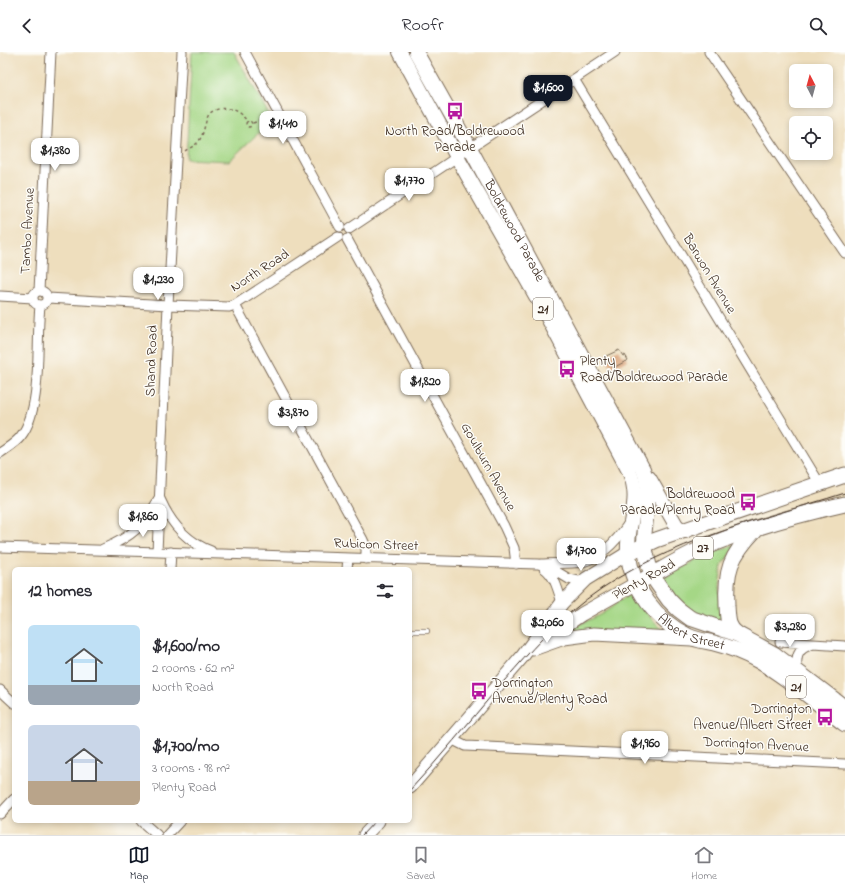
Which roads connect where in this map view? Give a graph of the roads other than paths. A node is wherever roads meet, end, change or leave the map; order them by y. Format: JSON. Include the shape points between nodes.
{"nodes":[{"id":1,"x":51,"y":52,"type":"edge"},
{"id":2,"x":182,"y":52,"type":"edge"},
{"id":3,"x":246,"y":52,"type":"edge"},
{"id":4,"x":400,"y":52,"type":"edge"},
{"id":5,"x":416,"y":52,"type":"edge"},
{"id":6,"x":615,"y":52,"type":"edge"},
{"id":7,"x":709,"y":52,"type":"edge"},
{"id":8,"x":574,"y":79,"type":"junction"},
{"id":9,"x":470,"y":148,"type":"junction"},
{"id":10,"x":457,"y":157,"type":"junction"},
{"id":11,"x":345,"y":228,"type":"junction"},
{"id":12,"x":342,"y":238,"type":"junction"},
{"id":13,"x":845,"y":254,"type":"edge"},
{"id":14,"x":39,"y":291,"type":"junction"},
{"id":15,"x":0,"y":296,"type":"edge"},
{"id":16,"x":33,"y":298,"type":"junction"},
{"id":17,"x":48,"y":298,"type":"junction"},
{"id":18,"x":545,"y":300,"type":"junction"},
{"id":19,"x":168,"y":305,"type":"junction"},
{"id":20,"x":235,"y":305,"type":"junction"},
{"id":21,"x":40,"y":306,"type":"junction"},
{"id":22,"x":0,"y":453,"type":"edge"},
{"id":23,"x":644,"y":469,"type":"junction"},
{"id":24,"x":845,"y":476,"type":"edge"},
{"id":25,"x":820,"y":484,"type":"junction"},
{"id":26,"x":160,"y":498,"type":"junction"},
{"id":27,"x":845,"y":504,"type":"edge"},
{"id":28,"x":631,"y":521,"type":"junction"},
{"id":29,"x":757,"y":528,"type":"junction"},
{"id":30,"x":685,"y":530,"type":"junction"},
{"id":31,"x":612,"y":544,"type":"joint"},
{"id":32,"x":644,"y":545,"type":"junction"},
{"id":33,"x":0,"y":547,"type":"edge"},
{"id":34,"x":101,"y":550,"type":"junction"},
{"id":35,"x":157,"y":552,"type":"junction"},
{"id":36,"x":171,"y":552,"type":"junction"},
{"id":37,"x":628,"y":553,"type":"junction"},
{"id":38,"x":220,"y":554,"type":"junction"},
{"id":39,"x":348,"y":558,"type":"junction"},
{"id":40,"x":366,"y":558,"type":"junction"},
{"id":41,"x":516,"y":564,"type":"junction"},
{"id":42,"x":534,"y":564,"type":"junction"},
{"id":43,"x":170,"y":567,"type":"edge"},
{"id":44,"x":347,"y":567,"type":"edge"},
{"id":45,"x":652,"y":575,"type":"junction"},
{"id":46,"x":583,"y":582,"type":"junction"},
{"id":47,"x":637,"y":583,"type":"junction"},
{"id":48,"x":562,"y":603,"type":"junction"},
{"id":49,"x":412,"y":631,"type":"edge"},
{"id":50,"x":428,"y":631,"type":"dead end"},
{"id":51,"x":738,"y":634,"type":"junction"},
{"id":52,"x":700,"y":640,"type":"junction"},
{"id":53,"x":780,"y":642,"type":"dead end"},
{"id":54,"x":813,"y":645,"type":"junction"},
{"id":55,"x":845,"y":646,"type":"edge"},
{"id":56,"x":533,"y":649,"type":"junction"},
{"id":57,"x":522,"y":656,"type":"junction"},
{"id":58,"x":797,"y":671,"type":"junction"},
{"id":59,"x":0,"y":690,"type":"edge"},
{"id":60,"x":12,"y":701,"type":"edge"},
{"id":61,"x":845,"y":708,"type":"edge"},
{"id":62,"x":845,"y":724,"type":"edge"},
{"id":63,"x":451,"y":739,"type":"junction"},
{"id":64,"x":845,"y":764,"type":"edge"},
{"id":65,"x":412,"y":785,"type":"edge"},
{"id":66,"x":12,"y":801,"type":"edge"},
{"id":67,"x":0,"y":814,"type":"edge"},
{"id":68,"x":143,"y":823,"type":"edge"},
{"id":69,"x":178,"y":823,"type":"edge"},
{"id":70,"x":376,"y":823,"type":"edge"},
{"id":71,"x":158,"y":835,"type":"edge"},
{"id":72,"x":167,"y":835,"type":"edge"},
{"id":73,"x":365,"y":835,"type":"edge"}],
"edges":[{"from":1,"to":14,"type":"street","name":"Tambo Avenue"},
{"from":2,"to":19,"type":"street","name":"Shand Road"},
{"from":3,"to":11,"type":"street","via":[[278,114]]},
{"from":4,"to":10,"type":"main road","name":"Boldrewood Parade","number":"21"},
{"from":5,"to":9,"type":"main road","name":"Boldrewood Parade","number":"21"},
{"from":6,"to":8,"type":"street"},
{"from":7,"to":13,"type":"street"},
{"from":8,"to":9,"type":"street"},
{"from":8,"to":25,"type":"street","name":"Barwon Avenue"},
{"from":9,"to":10,"type":"street"},
{"from":9,"to":18,"type":"main road","name":"Boldrewood Parade","number":"21"},
{"from":10,"to":11,"type":"street"},
{"from":10,"to":18,"type":"main road","name":"Boldrewood Parade","number":"21"},
{"from":11,"to":12,"type":"street","via":[[337,231]]},
{"from":12,"to":20,"type":"street","name":"North Road"},
{"from":12,"to":41,"type":"street","name":"Goulburn Avenue","via":[[504,526],[514,548]]},
{"from":14,"to":16,"type":"street"},
{"from":14,"to":17,"type":"street","via":[[45,293]]},
{"from":15,"to":16,"type":"street"},
{"from":16,"to":21,"type":"street","via":[[34,303]]},
{"from":17,"to":19,"type":"street","name":"North Road"},
{"from":17,"to":21,"type":"street","via":[[45,304]]},
{"from":18,"to":23,"type":"main road","name":"Boldrewood Parade","number":"21"},
{"from":18,"to":28,"type":"main road","name":"Boldrewood Parade","number":"21","via":[[632,476],[636,500]]},
{"from":19,"to":20,"type":"street","name":"North Road"},
{"from":19,"to":26,"type":"street","name":"Shand Road"},
{"from":20,"to":40,"type":"street","via":[[363,540]]},
{"from":21,"to":22,"type":"street","via":[[36,388],[30,422],[21,436]]},
{"from":23,"to":30,"type":"main road","via":[[676,525]]},
{"from":23,"to":32,"type":"main road","name":"Boldrewood Parade","number":"21","via":[[648,491]]},
{"from":24,"to":25,"type":"highway","name":"Plenty Road","number":"27"},
{"from":25,"to":30,"type":"highway","name":"Plenty Road","number":"27"},
{"from":26,"to":34,"type":"street","name":"Rubicon Street","via":[[137,530]]},
{"from":26,"to":35,"type":"street","name":"Shand Road"},
{"from":26,"to":38,"type":"street","name":"Rubicon Street","via":[[170,518],[185,535],[202,547]]},
{"from":27,"to":29,"type":"highway","name":"Plenty Road","number":"27"},
{"from":28,"to":31,"type":"street","name":"Boldrewood Parade"},
{"from":28,"to":37,"type":"main road","name":"Boldrewood Parade","number":"21"},
{"from":29,"to":45,"type":"highway","name":"Plenty Road","number":"27","via":[[699,550]]},
{"from":29,"to":51,"type":"highway","via":[[736,553],[728,572],[728,619],[731,629]]},
{"from":30,"to":32,"type":"highway","name":"Plenty Road","number":"27"},
{"from":31,"to":42,"type":"street","name":"Rubicon Street","via":[[583,561]]},
{"from":32,"to":37,"type":"highway","name":"Plenty Road","number":"27"},
{"from":32,"to":45,"type":"highway","name":"Albert Street","number":"21"},
{"from":33,"to":34,"type":"street","name":"Rubicon Street"},
{"from":34,"to":35,"type":"street","name":"Rubicon Street"},
{"from":35,"to":36,"type":"street","name":"Rubicon Street"},
{"from":36,"to":38,"type":"street","name":"Rubicon Street"},
{"from":36,"to":43,"type":"street"},
{"from":37,"to":46,"type":"main road","name":"Plenty Road","number":"27"},
{"from":37,"to":47,"type":"highway","name":"Albert Street","number":"21"},
{"from":38,"to":39,"type":"street","name":"Rubicon Street"},
{"from":39,"to":40,"type":"street","name":"Rubicon Street"},
{"from":39,"to":44,"type":"street"},
{"from":40,"to":41,"type":"street","name":"Rubicon Street"},
{"from":41,"to":42,"type":"street","name":"Rubicon Street"},
{"from":42,"to":46,"type":"street","name":"Rubicon Street","via":[[545,566],[569,580]]},
{"from":42,"to":48,"type":"street","name":"Rubicon Street","via":[[550,574],[558,588]]},
{"from":45,"to":47,"type":"highway","name":"Plenty Road","number":"27"},
{"from":45,"to":51,"type":"highway","name":"Albert Street","number":"21","via":[[669,600],[690,618]]},
{"from":46,"to":48,"type":"main road","name":"Plenty Road","number":"27"},
{"from":47,"to":52,"type":"highway","name":"Albert Street","number":"21","via":[[661,618],[677,630]]},
{"from":47,"to":56,"type":"main road","name":"Plenty Road","number":"27","via":[[582,614]]},
{"from":48,"to":57,"type":"main road","name":"Plenty Road","number":"27"},
{"from":49,"to":50,"type":"lane"},
{"from":51,"to":58,"type":"highway","name":"Albert Street","number":"21","via":[[774,654]]},
{"from":52,"to":56,"type":"main road","via":[[594,634],[564,638]]},
{"from":52,"to":62,"type":"highway","name":"Albert Street","number":"21","via":[[735,650],[765,664]]},
{"from":53,"to":54,"type":"street"},
{"from":54,"to":55,"type":"street"},
{"from":54,"to":58,"type":"street","via":[[803,648],[799,653],[796,661]]},
{"from":56,"to":57,"type":"main road","name":"Plenty Road","number":"27"},
{"from":57,"to":63,"type":"main road","name":"Plenty Road","number":"27"},
{"from":58,"to":61,"type":"highway","name":"Albert Street","number":"21"},
{"from":59,"to":60,"type":"street"},
{"from":63,"to":64,"type":"street","name":"Dorrington Avenue","via":[[465,746]]},
{"from":63,"to":65,"type":"main road","name":"Plenty Road","number":"27"},
{"from":66,"to":67,"type":"street"},
{"from":68,"to":71,"type":"street"},
{"from":69,"to":72,"type":"street"},
{"from":70,"to":73,"type":"main road"},
{"from":71,"to":72,"type":"street"}]}
